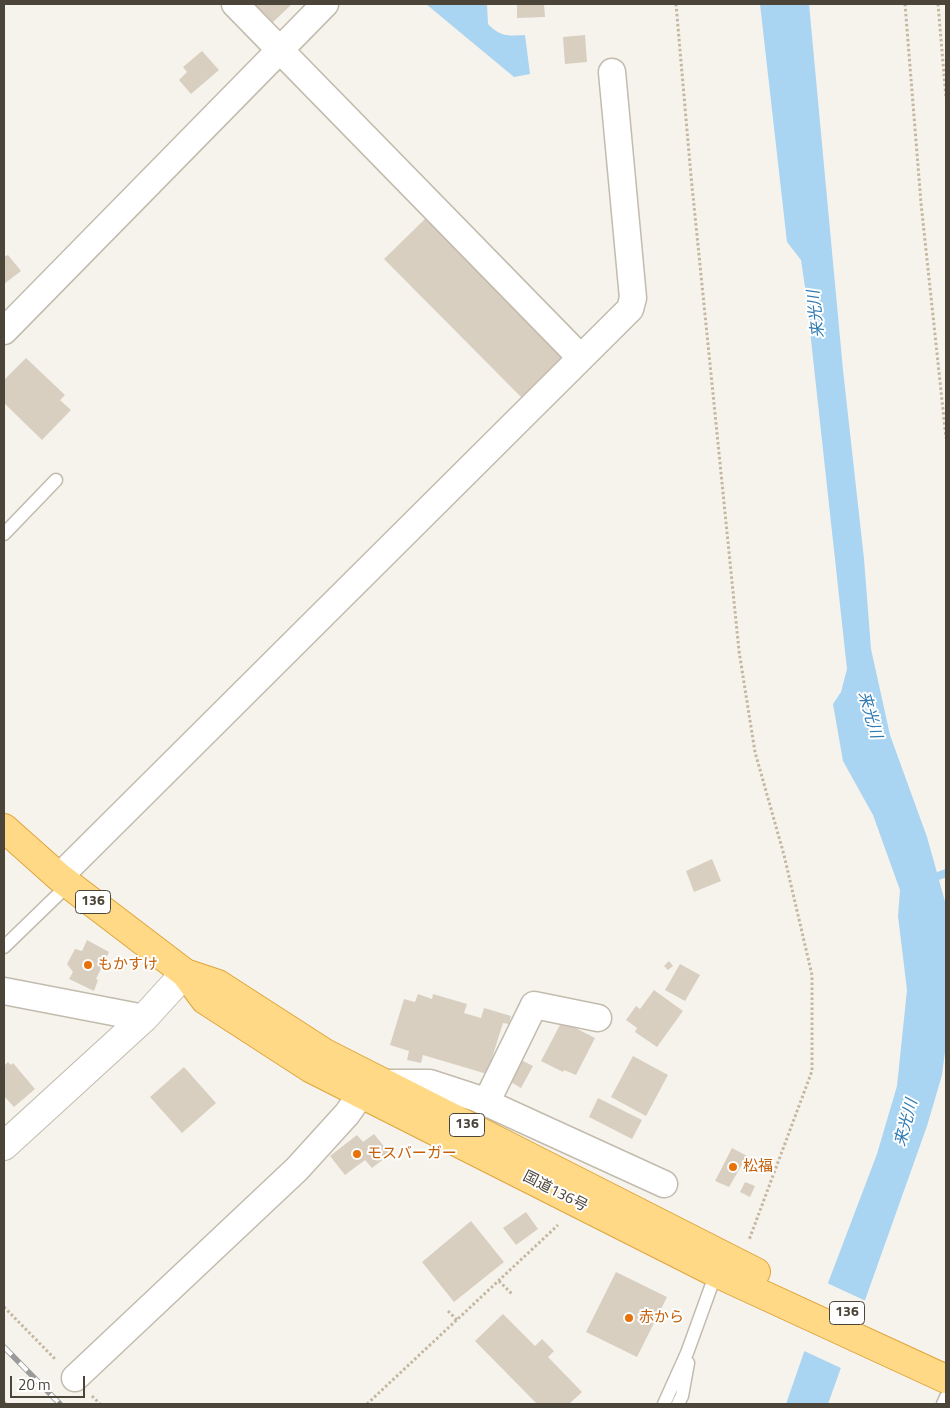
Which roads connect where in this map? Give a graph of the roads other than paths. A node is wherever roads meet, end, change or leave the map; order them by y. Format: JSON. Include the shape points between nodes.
{"nodes":[{"id":1,"x":235,"y":4,"type":"edge"},
{"id":2,"x":324,"y":4,"type":"edge"},
{"id":3,"x":280,"y":49,"type":"junction"},
{"id":4,"x":612,"y":72,"type":"dead end"},
{"id":5,"x":4,"y":331,"type":"edge"},
{"id":6,"x":581,"y":358,"type":"junction"},
{"id":7,"x":56,"y":480,"type":"dead end"},
{"id":8,"x":4,"y":532,"type":"edge"},
{"id":9,"x":4,"y":828,"type":"edge"},
{"id":10,"x":64,"y":880,"type":"junction"},
{"id":11,"x":4,"y":948,"type":"edge"},
{"id":12,"x":185,"y":973,"type":"junction"},
{"id":13,"x":4,"y":990,"type":"edge"},
{"id":14,"x":144,"y":1018,"type":"junction"},
{"id":15,"x":598,"y":1018,"type":"dead end"},
{"id":16,"x":372,"y":1088,"type":"junction"},
{"id":17,"x":486,"y":1103,"type":"junction"},
{"id":18,"x":4,"y":1146,"type":"edge"},
{"id":19,"x":664,"y":1184,"type":"dead end"},
{"id":20,"x":739,"y":1274,"type":"junction"},
{"id":21,"x":692,"y":1338,"type":"junction"},
{"id":22,"x":942,"y":1373,"type":"edge"},
{"id":23,"x":75,"y":1378,"type":"road end"},
{"id":24,"x":664,"y":1404,"type":"edge"},
{"id":25,"x":678,"y":1404,"type":"edge"},
{"id":26,"x":943,"y":1404,"type":"edge"}],
"edges":[{"from":1,"to":3,"type":"street"},
{"from":2,"to":3,"type":"street"},
{"from":3,"to":5,"type":"street"},
{"from":3,"to":6,"type":"street"},
{"from":4,"to":6,"type":"street","via":[[634,298],[630,309]]},
{"from":6,"to":10,"type":"street"},
{"from":7,"to":8,"type":"lane"},
{"from":9,"to":10,"type":"highway","name":"国道136号","number":"136"},
{"from":10,"to":11,"type":"lane"},
{"from":10,"to":12,"type":"highway","name":"国道136号","number":"136"},
{"from":12,"to":14,"type":"street"},
{"from":12,"to":16,"type":"highway","name":"国道136号","number":"136","via":[[205,1000],[310,1068]]},
{"from":13,"to":14,"type":"street"},
{"from":14,"to":18,"type":"street"},
{"from":15,"to":17,"type":"street","via":[[534,1005]]},
{"from":16,"to":17,"type":"street","via":[[430,1083]]},
{"from":16,"to":20,"type":"highway","name":"国道136号","number":"136"},
{"from":16,"to":23,"type":"street","via":[[297,1169]]},
{"from":17,"to":19,"type":"street"},
{"from":20,"to":21,"type":"lane"},
{"from":20,"to":22,"type":"highway","name":"国道136号","number":"136"},
{"from":21,"to":24,"type":"lane"},
{"from":21,"to":25,"type":"lane"},
{"from":22,"to":26,"type":"lane"}]}
